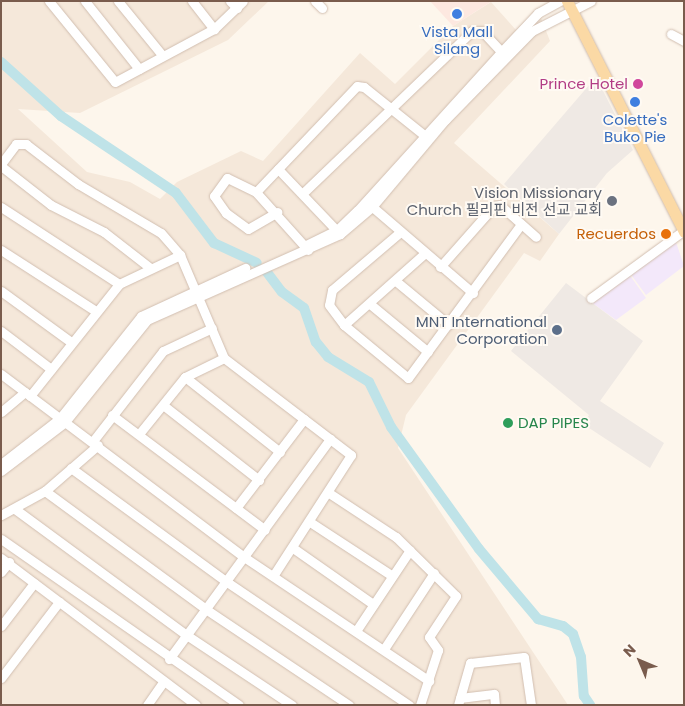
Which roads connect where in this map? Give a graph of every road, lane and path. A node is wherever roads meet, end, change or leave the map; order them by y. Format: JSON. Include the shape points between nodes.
{"nodes":[{"id":1,"x":49,"y":1,"type":"edge"},
{"id":2,"x":85,"y":1,"type":"edge"},
{"id":3,"x":118,"y":1,"type":"edge"},
{"id":4,"x":192,"y":1,"type":"edge"},
{"id":5,"x":230,"y":1,"type":"edge"},
{"id":6,"x":560,"y":1,"type":"edge"},
{"id":7,"x":591,"y":1,"type":"edge"},
{"id":8,"x":240,"y":5,"type":"edge"},
{"id":9,"x":570,"y":7,"type":"edge"},
{"id":10,"x":214,"y":29,"type":"junction"},
{"id":11,"x":671,"y":34,"type":"dead end"},
{"id":12,"x":684,"y":41,"type":"edge"},
{"id":13,"x":503,"y":54,"type":"junction"},
{"id":14,"x":162,"y":55,"type":"junction"},
{"id":15,"x":139,"y":69,"type":"junction"},
{"id":16,"x":393,"y":112,"type":"junction"},
{"id":17,"x":426,"y":136,"type":"junction"},
{"id":18,"x":1,"y":165,"type":"edge"},
{"id":19,"x":278,"y":169,"type":"junction"},
{"id":20,"x":256,"y":192,"type":"junction"},
{"id":21,"x":303,"y":194,"type":"junction"},
{"id":22,"x":370,"y":204,"type":"junction"},
{"id":23,"x":1,"y":207,"type":"edge"},
{"id":24,"x":278,"y":212,"type":"junction"},
{"id":25,"x":521,"y":224,"type":"junction"},
{"id":26,"x":338,"y":232,"type":"junction"},
{"id":27,"x":683,"y":232,"type":"edge"},
{"id":28,"x":399,"y":233,"type":"junction"},
{"id":29,"x":536,"y":237,"type":"dead end"},
{"id":30,"x":307,"y":248,"type":"junction"},
{"id":31,"x":1,"y":250,"type":"edge"},
{"id":32,"x":424,"y":254,"type":"junction"},
{"id":33,"x":180,"y":256,"type":"junction"},
{"id":34,"x":149,"y":267,"type":"junction"},
{"id":35,"x":440,"y":267,"type":"junction"},
{"id":36,"x":397,"y":282,"type":"junction"},
{"id":37,"x":119,"y":284,"type":"junction"},
{"id":38,"x":1,"y":291,"type":"edge"},
{"id":39,"x":197,"y":292,"type":"junction"},
{"id":40,"x":473,"y":293,"type":"junction"},
{"id":41,"x":591,"y":298,"type":"dead end"},
{"id":42,"x":370,"y":304,"type":"junction"},
{"id":43,"x":94,"y":310,"type":"junction"},
{"id":44,"x":344,"y":325,"type":"junction"},
{"id":45,"x":449,"y":325,"type":"junction"},
{"id":46,"x":212,"y":328,"type":"junction"},
{"id":47,"x":1,"y":331,"type":"edge"},
{"id":48,"x":71,"y":342,"type":"junction"},
{"id":49,"x":428,"y":352,"type":"junction"},
{"id":50,"x":224,"y":358,"type":"junction"},
{"id":51,"x":51,"y":369,"type":"junction"},
{"id":52,"x":1,"y":374,"type":"edge"},
{"id":53,"x":185,"y":377,"type":"junction"},
{"id":54,"x":28,"y":394,"type":"junction"},
{"id":55,"x":163,"y":405,"type":"junction"},
{"id":56,"x":1,"y":412,"type":"edge"},
{"id":57,"x":112,"y":415,"type":"junction"},
{"id":58,"x":304,"y":419,"type":"junction"},
{"id":59,"x":63,"y":420,"type":"junction"},
{"id":60,"x":139,"y":434,"type":"junction"},
{"id":61,"x":330,"y":439,"type":"junction"},
{"id":62,"x":96,"y":443,"type":"junction"},
{"id":63,"x":280,"y":452,"type":"junction"},
{"id":64,"x":1,"y":464,"type":"edge"},
{"id":65,"x":71,"y":468,"type":"junction"},
{"id":66,"x":1,"y":472,"type":"edge"},
{"id":67,"x":259,"y":480,"type":"junction"},
{"id":68,"x":44,"y":491,"type":"junction"},
{"id":69,"x":329,"y":493,"type":"junction"},
{"id":70,"x":236,"y":508,"type":"junction"},
{"id":71,"x":15,"y":509,"type":"junction"},
{"id":72,"x":1,"y":515,"type":"edge"},
{"id":73,"x":310,"y":522,"type":"junction"},
{"id":74,"x":264,"y":530,"type":"junction"},
{"id":75,"x":1,"y":540,"type":"edge"},
{"id":76,"x":293,"y":548,"type":"junction"},
{"id":77,"x":410,"y":550,"type":"junction"},
{"id":78,"x":244,"y":557,"type":"junction"},
{"id":79,"x":5,"y":560,"type":"edge"},
{"id":80,"x":1,"y":572,"type":"edge"},
{"id":81,"x":434,"y":573,"type":"junction"},
{"id":82,"x":391,"y":575,"type":"junction"},
{"id":83,"x":273,"y":576,"type":"junction"},
{"id":84,"x":227,"y":582,"type":"junction"},
{"id":85,"x":34,"y":583,"type":"junction"},
{"id":86,"x":59,"y":602,"type":"junction"},
{"id":87,"x":373,"y":604,"type":"junction"},
{"id":88,"x":94,"y":606,"type":"junction"},
{"id":89,"x":208,"y":610,"type":"junction"},
{"id":90,"x":83,"y":620,"type":"junction"},
{"id":91,"x":1,"y":626,"type":"edge"},
{"id":92,"x":356,"y":631,"type":"junction"},
{"id":93,"x":188,"y":636,"type":"junction"},
{"id":94,"x":384,"y":649,"type":"junction"},
{"id":95,"x":169,"y":659,"type":"junction"},
{"id":96,"x":1,"y":678,"type":"edge"},
{"id":97,"x":430,"y":681,"type":"junction"},
{"id":98,"x":164,"y":682,"type":"junction"},
{"id":99,"x":459,"y":701,"type":"edge"},
{"id":100,"x":421,"y":704,"type":"edge"},
{"id":101,"x":147,"y":705,"type":"edge"},
{"id":102,"x":196,"y":705,"type":"edge"},
{"id":103,"x":239,"y":705,"type":"edge"},
{"id":104,"x":292,"y":705,"type":"edge"},
{"id":105,"x":349,"y":705,"type":"edge"},
{"id":106,"x":409,"y":705,"type":"edge"},
{"id":107,"x":496,"y":705,"type":"edge"},
{"id":108,"x":531,"y":705,"type":"edge"}],
"edges":[{"from":1,"to":15,"type":"street","via":[[115,82]]},
{"from":2,"to":15,"type":"street"},
{"from":3,"to":14,"type":"street"},
{"from":4,"to":10,"type":"street"},
{"from":5,"to":8,"type":"street"},
{"from":6,"to":13,"type":"street","via":[[538,13]]},
{"from":7,"to":9,"type":"street"},
{"from":8,"to":10,"type":"street"},
{"from":9,"to":13,"type":"street"},
{"from":9,"to":27,"type":"main road"},
{"from":10,"to":14,"type":"street"},
{"from":11,"to":12,"type":"street"},
{"from":13,"to":16,"type":"street","via":[[482,30],[472,31]]},
{"from":13,"to":17,"type":"street"},
{"from":14,"to":15,"type":"street"},
{"from":16,"to":17,"type":"street"},
{"from":16,"to":19,"type":"street","via":[[364,87],[356,86]]},
{"from":16,"to":21,"type":"street"},
{"from":17,"to":22,"type":"street"},
{"from":18,"to":33,"type":"street","via":[[16,144],[26,144],[78,184],[152,226]]},
{"from":18,"to":34,"type":"street","via":[[51,205],[104,232]]},
{"from":19,"to":20,"type":"street"},
{"from":19,"to":21,"type":"street"},
{"from":20,"to":24,"type":"street"},
{"from":20,"to":24,"type":"street","via":[[227,178],[214,196],[226,213],[248,229]]},
{"from":21,"to":26,"type":"street"},
{"from":22,"to":26,"type":"street"},
{"from":22,"to":28,"type":"street"},
{"from":23,"to":37,"type":"street"},
{"from":24,"to":30,"type":"street"},
{"from":25,"to":29,"type":"street"},
{"from":25,"to":35,"type":"street","via":[[500,205],[494,206]]},
{"from":25,"to":40,"type":"street"},
{"from":26,"to":30,"type":"street"},
{"from":27,"to":41,"type":"street"},
{"from":28,"to":32,"type":"street"},
{"from":28,"to":44,"type":"street","via":[[329,294],[333,315]]},
{"from":30,"to":39,"type":"street"},
{"from":31,"to":43,"type":"street"},
{"from":32,"to":35,"type":"street"},
{"from":32,"to":36,"type":"street"},
{"from":33,"to":34,"type":"street"},
{"from":33,"to":39,"type":"street"},
{"from":34,"to":37,"type":"street"},
{"from":35,"to":40,"type":"street"},
{"from":36,"to":42,"type":"street"},
{"from":36,"to":45,"type":"street"},
{"from":37,"to":43,"type":"street"},
{"from":38,"to":48,"type":"street"},
{"from":39,"to":46,"type":"street"},
{"from":39,"to":59,"type":"street","via":[[140,326]]},
{"from":40,"to":45,"type":"street"},
{"from":42,"to":44,"type":"street"},
{"from":42,"to":49,"type":"street"},
{"from":43,"to":48,"type":"street"},
{"from":44,"to":49,"type":"street","via":[[408,378]]},
{"from":45,"to":49,"type":"street"},
{"from":46,"to":50,"type":"street"},
{"from":46,"to":57,"type":"street","via":[[163,351]]},
{"from":47,"to":51,"type":"street"},
{"from":48,"to":51,"type":"street"},
{"from":50,"to":53,"type":"street"},
{"from":50,"to":58,"type":"street"},
{"from":51,"to":54,"type":"street"},
{"from":52,"to":54,"type":"street"},
{"from":53,"to":55,"type":"street"},
{"from":53,"to":63,"type":"street"},
{"from":54,"to":56,"type":"street"},
{"from":54,"to":59,"type":"street"},
{"from":55,"to":60,"type":"street"},
{"from":55,"to":67,"type":"street"},
{"from":57,"to":60,"type":"street"},
{"from":57,"to":62,"type":"street"},
{"from":58,"to":61,"type":"street"},
{"from":58,"to":63,"type":"street"},
{"from":59,"to":62,"type":"street"},
{"from":59,"to":64,"type":"street"},
{"from":59,"to":66,"type":"street"},
{"from":60,"to":70,"type":"street"},
{"from":61,"to":69,"type":"street","via":[[351,456],[351,461]]},
{"from":61,"to":74,"type":"street"},
{"from":62,"to":65,"type":"street"},
{"from":62,"to":78,"type":"street"},
{"from":63,"to":67,"type":"street"},
{"from":65,"to":68,"type":"street"},
{"from":65,"to":84,"type":"street"},
{"from":67,"to":70,"type":"street"},
{"from":68,"to":71,"type":"street"},
{"from":68,"to":89,"type":"street"},
{"from":69,"to":73,"type":"street"},
{"from":69,"to":77,"type":"street"},
{"from":70,"to":74,"type":"street"},
{"from":71,"to":72,"type":"street"},
{"from":71,"to":93,"type":"street"},
{"from":73,"to":76,"type":"street"},
{"from":73,"to":82,"type":"street"},
{"from":74,"to":78,"type":"street"},
{"from":75,"to":88,"type":"street"},
{"from":76,"to":83,"type":"street"},
{"from":76,"to":87,"type":"street"},
{"from":77,"to":81,"type":"street"},
{"from":77,"to":82,"type":"street"},
{"from":78,"to":83,"type":"street"},
{"from":78,"to":84,"type":"street"},
{"from":79,"to":80,"type":"street"},
{"from":79,"to":85,"type":"street"},
{"from":81,"to":94,"type":"street"},
{"from":81,"to":97,"type":"street","via":[[456,596],[430,637],[438,650]]},
{"from":82,"to":87,"type":"street"},
{"from":83,"to":92,"type":"street"},
{"from":84,"to":89,"type":"street"},
{"from":84,"to":106,"type":"street"},
{"from":85,"to":86,"type":"street"},
{"from":85,"to":91,"type":"street"},
{"from":86,"to":90,"type":"street"},
{"from":86,"to":96,"type":"street"},
{"from":87,"to":92,"type":"street"},
{"from":88,"to":90,"type":"street"},
{"from":88,"to":95,"type":"street"},
{"from":89,"to":93,"type":"street"},
{"from":89,"to":105,"type":"street"},
{"from":90,"to":98,"type":"street"},
{"from":92,"to":94,"type":"street"},
{"from":93,"to":95,"type":"street"},
{"from":93,"to":104,"type":"street"},
{"from":94,"to":97,"type":"street"},
{"from":95,"to":103,"type":"street"},
{"from":97,"to":100,"type":"street"},
{"from":98,"to":101,"type":"street"},
{"from":98,"to":102,"type":"street"},
{"from":99,"to":107,"type":"street","via":[[494,694]]},
{"from":99,"to":108,"type":"street","via":[[470,663],[524,657]]}]}
